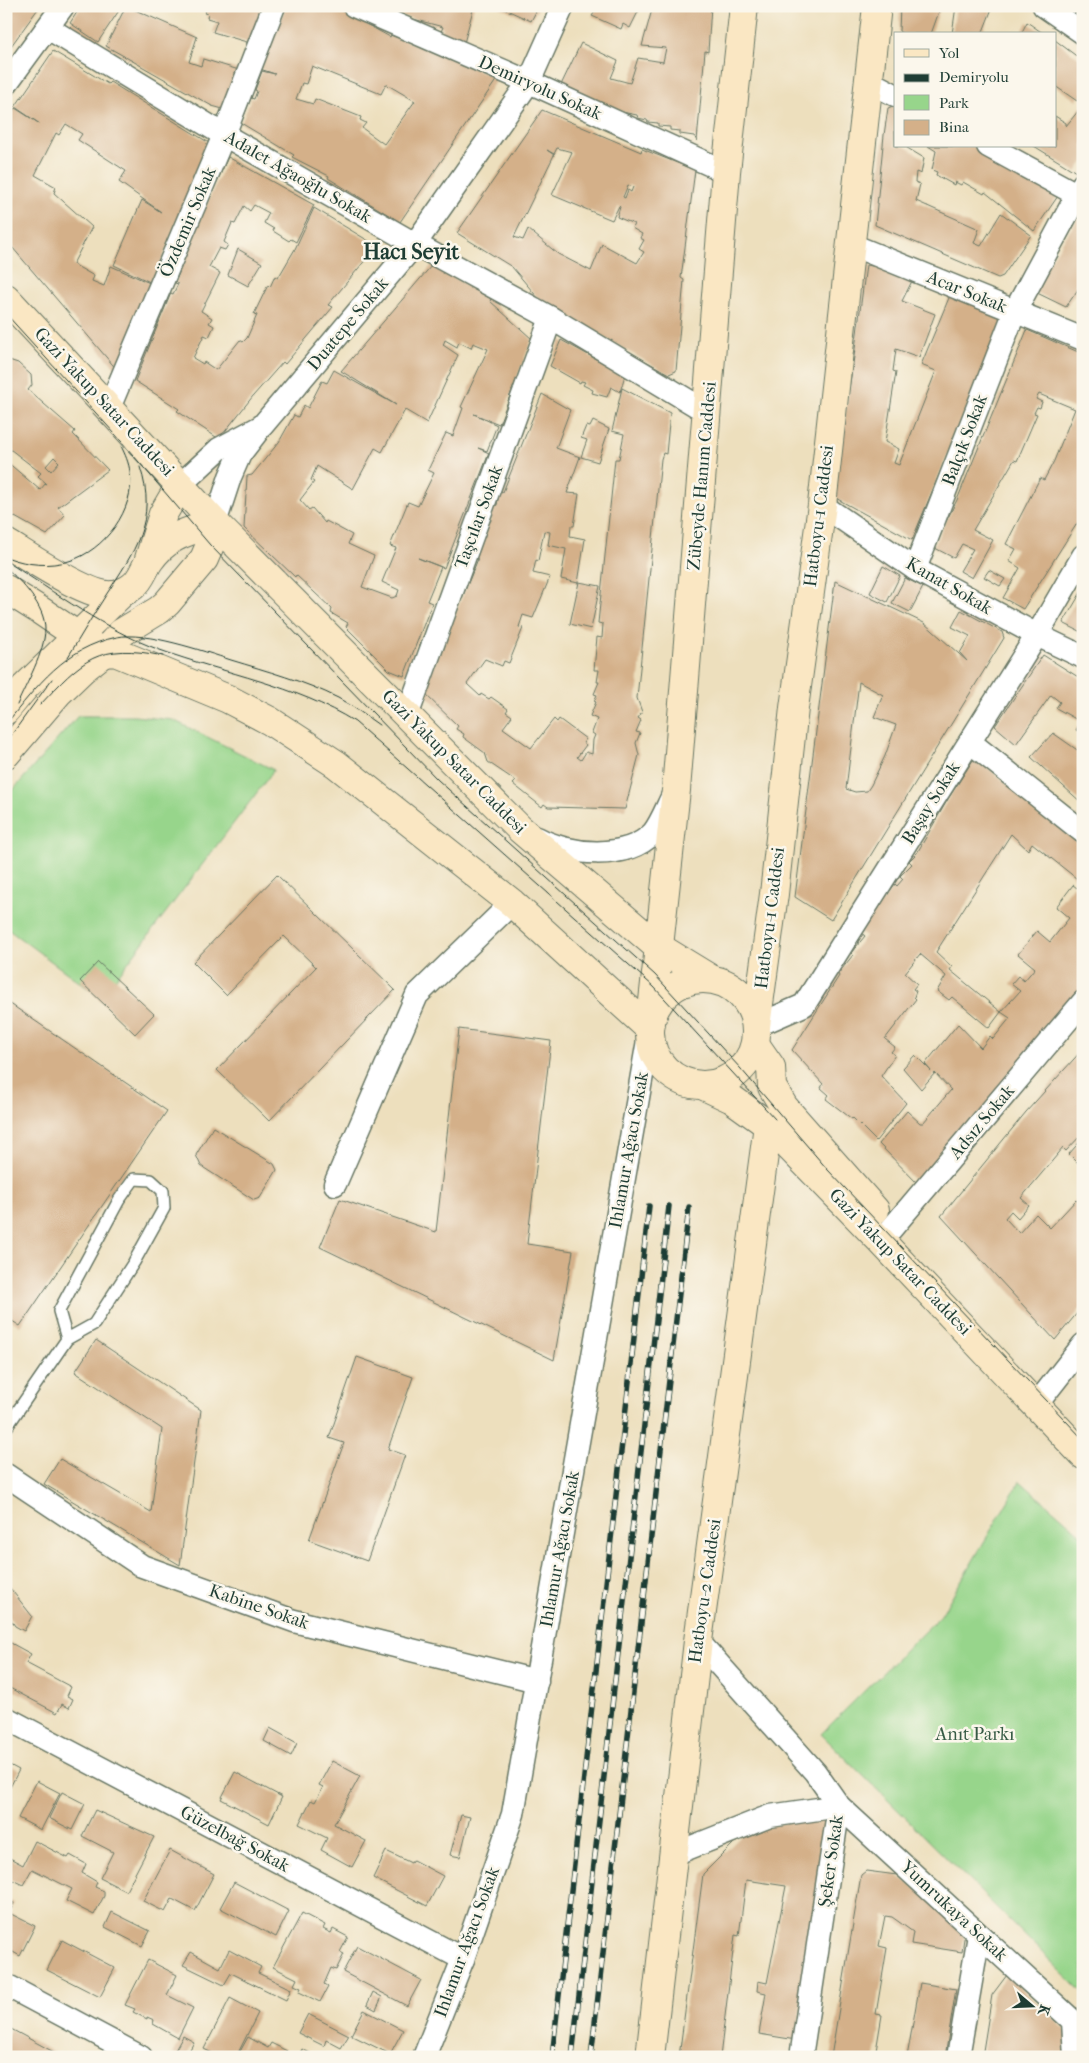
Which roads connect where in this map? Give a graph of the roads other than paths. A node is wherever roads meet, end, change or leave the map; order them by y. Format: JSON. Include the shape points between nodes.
{"nodes":[{"id":1,"x":63,"y":6,"type":"edge"},
{"id":2,"x":274,"y":6,"type":"edge"},
{"id":3,"x":563,"y":6,"type":"edge"},
{"id":4,"x":744,"y":6,"type":"edge"},
{"id":5,"x":877,"y":6,"type":"edge"},
{"id":6,"x":1044,"y":6,"type":"edge"},
{"id":7,"x":364,"y":9,"type":"edge"},
{"id":8,"x":48,"y":28,"type":"junction"},
{"id":9,"x":1083,"y":33,"type":"edge"},
{"id":10,"x":529,"y":82,"type":"junction"},
{"id":11,"x":870,"y":82,"type":"junction"},
{"id":12,"x":6,"y":84,"type":"edge"},
{"id":13,"x":894,"y":94,"type":"edge"},
{"id":14,"x":224,"y":135,"type":"junction"},
{"id":15,"x":992,"y":148,"type":"edge"},
{"id":16,"x":726,"y":172,"type":"junction"},
{"id":17,"x":1079,"y":189,"type":"edge"},
{"id":18,"x":415,"y":244,"type":"junction"},
{"id":19,"x":852,"y":245,"type":"junction"},
{"id":20,"x":6,"y":298,"type":"edge"},
{"id":21,"x":1015,"y":311,"type":"junction"},
{"id":22,"x":551,"y":318,"type":"junction"},
{"id":23,"x":1083,"y":339,"type":"edge"},
{"id":24,"x":110,"y":408,"type":"junction"},
{"id":25,"x":707,"y":412,"type":"junction"},
{"id":26,"x":262,"y":426,"type":"junction"},
{"id":27,"x":180,"y":485,"type":"junction"},
{"id":28,"x":822,"y":504,"type":"junction"},
{"id":29,"x":215,"y":523,"type":"junction"},
{"id":30,"x":6,"y":543,"type":"edge"},
{"id":31,"x":1083,"y":556,"type":"edge"},
{"id":32,"x":148,"y":563,"type":"junction"},
{"id":33,"x":915,"y":569,"type":"junction"},
{"id":34,"x":6,"y":589,"type":"edge"},
{"id":35,"x":111,"y":593,"type":"junction"},
{"id":36,"x":1037,"y":635,"type":"junction"},
{"id":37,"x":76,"y":637,"type":"junction"},
{"id":38,"x":103,"y":653,"type":"junction"},
{"id":39,"x":1083,"y":657,"type":"edge"},
{"id":40,"x":6,"y":710,"type":"edge"},
{"id":41,"x":407,"y":716,"type":"junction"},
{"id":42,"x":970,"y":742,"type":"junction"},
{"id":43,"x":6,"y":754,"type":"edge"},
{"id":44,"x":676,"y":790,"type":"junction"},
{"id":45,"x":520,"y":829,"type":"junction"},
{"id":46,"x":1083,"y":832,"type":"edge"},
{"id":47,"x":512,"y":903,"type":"junction"},
{"id":48,"x":657,"y":946,"type":"junction"},
{"id":49,"x":711,"y":979,"type":"junction"},
{"id":50,"x":1083,"y":1002,"type":"edge"},
{"id":51,"x":650,"y":1029,"type":"junction"},
{"id":52,"x":756,"y":1035,"type":"junction"},
{"id":53,"x":704,"y":1086,"type":"junction"},
{"id":54,"x":768,"y":1125,"type":"junction"},
{"id":55,"x":335,"y":1184,"type":"dead end"},
{"id":56,"x":886,"y":1235,"type":"junction"},
{"id":57,"x":67,"y":1339,"type":"junction"},
{"id":58,"x":1083,"y":1345,"type":"edge"},
{"id":59,"x":1041,"y":1399,"type":"junction"},
{"id":60,"x":6,"y":1428,"type":"edge"},
{"id":61,"x":1083,"y":1430,"type":"edge"},
{"id":62,"x":1083,"y":1455,"type":"edge"},
{"id":63,"x":6,"y":1475,"type":"edge"},
{"id":64,"x":698,"y":1641,"type":"junction"},
{"id":65,"x":537,"y":1681,"type":"junction"},
{"id":66,"x":6,"y":1718,"type":"edge"},
{"id":67,"x":839,"y":1806,"type":"junction"},
{"id":68,"x":674,"y":1854,"type":"junction"},
{"id":69,"x":979,"y":1934,"type":"junction"},
{"id":70,"x":463,"y":1960,"type":"junction"},
{"id":71,"x":6,"y":1985,"type":"edge"},
{"id":72,"x":141,"y":2057,"type":"edge"},
{"id":73,"x":424,"y":2057,"type":"edge"},
{"id":74,"x":650,"y":2057,"type":"edge"},
{"id":75,"x":802,"y":2057,"type":"edge"},
{"id":76,"x":958,"y":2057,"type":"edge"},
{"id":77,"x":1075,"y":2057,"type":"edge"}],
"edges":[{"from":1,"to":8,"type":"street"},
{"from":2,"to":14,"type":"street","name":"Özdemir Sokak"},
{"from":3,"to":10,"type":"street","name":"Duatepe Sokak"},
{"from":4,"to":16,"type":"main road","name":"Zübeyde Hanım Caddesi"},
{"from":5,"to":11,"type":"main road","name":"Hatboyu-1 Caddesi"},
{"from":6,"to":9,"type":"street"},
{"from":7,"to":10,"type":"street","name":"Demiryolu Sokak"},
{"from":8,"to":12,"type":"street"},
{"from":8,"to":14,"type":"street","name":"Adalet Ağaoğlu Sokak"},
{"from":10,"to":16,"type":"street","name":"Demiryolu Sokak"},
{"from":10,"to":18,"type":"street","name":"Duatepe Sokak"},
{"from":11,"to":13,"type":"street"},
{"from":11,"to":19,"type":"main road","name":"Hatboyu-1 Caddesi"},
{"from":14,"to":18,"type":"street","name":"Adalet Ağaoğlu Sokak"},
{"from":14,"to":24,"type":"street","name":"Özdemir Sokak"},
{"from":15,"to":17,"type":"street"},
{"from":16,"to":25,"type":"main road","name":"Zübeyde Hanım Caddesi"},
{"from":17,"to":21,"type":"street","name":"Balçık Sokak"},
{"from":18,"to":22,"type":"street","name":"Adalet Ağaoğlu Sokak"},
{"from":18,"to":26,"type":"street","name":"Duatepe Sokak"},
{"from":19,"to":21,"type":"street","name":"Acar Sokak"},
{"from":19,"to":28,"type":"main road","name":"Hatboyu-1 Caddesi"},
{"from":20,"to":24,"type":"main road","name":"Gazi Yakup Satar Caddesi"},
{"from":21,"to":23,"type":"street","name":"Acar Sokak"},
{"from":21,"to":33,"type":"street","name":"Balçık Sokak"},
{"from":22,"to":25,"type":"street","name":"Adalet Ağaoğlu Sokak"},
{"from":22,"to":41,"type":"street","name":"Taşcılar Sokak"},
{"from":24,"to":27,"type":"main road","name":"Gazi Yakup Satar Caddesi"},
{"from":25,"to":44,"type":"main road","name":"Zübeyde Hanım Caddesi"},
{"from":26,"to":27,"type":"street","name":"Duatepe Sokak","via":[[219,449]]},
{"from":26,"to":29,"type":"street","via":[[240,454]]},
{"from":27,"to":29,"type":"main road","name":"Gazi Yakup Satar Caddesi"},
{"from":27,"to":32,"type":"main road","via":[[163,514]]},
{"from":28,"to":33,"type":"street","name":"Kanat Sokak"},
{"from":28,"to":52,"type":"main road","name":"Hatboyu-1 Caddesi","via":[[794,708]]},
{"from":29,"to":32,"type":"main road","via":[[172,537]]},
{"from":29,"to":38,"type":"main road","via":[[204,559],[168,603],[121,633]]},
{"from":29,"to":41,"type":"main road","name":"Gazi Yakup Satar Caddesi"},
{"from":30,"to":35,"type":"main road","via":[[78,585]]},
{"from":31,"to":36,"type":"street","name":"Başay Sokak"},
{"from":32,"to":35,"type":"main road","via":[[133,586]]},
{"from":33,"to":36,"type":"street","name":"Kanat Sokak"},
{"from":34,"to":37,"type":"main road"},
{"from":35,"to":37,"type":"main road"},
{"from":36,"to":39,"type":"street","name":"Kanat Sokak"},
{"from":36,"to":42,"type":"street","name":"Başay Sokak"},
{"from":37,"to":38,"type":"main road"},
{"from":37,"to":40,"type":"main road"},
{"from":38,"to":43,"type":"main road","via":[[58,693]]},
{"from":38,"to":47,"type":"main road","via":[[114,652],[228,699],[270,721],[336,764]]},
{"from":41,"to":45,"type":"main road","name":"Gazi Yakup Satar Caddesi"},
{"from":42,"to":46,"type":"street"},
{"from":42,"to":52,"type":"street","name":"Başay Sokak","via":[[804,1005]]},
{"from":44,"to":45,"type":"street","via":[[653,832],[634,846],[608,852],[576,852],[549,845]]},
{"from":44,"to":48,"type":"main road","name":"Zübeyde Hanım Caddesi"},
{"from":45,"to":48,"type":"main road","name":"Gazi Yakup Satar Caddesi"},
{"from":47,"to":51,"type":"main road"},
{"from":47,"to":55,"type":"street","via":[[417,995]]},
{"from":48,"to":49,"type":"main road","name":"Gazi Yakup Satar Caddesi"},
{"from":48,"to":51,"type":"main road","name":"Zübeyde Hanım Caddesi"},
{"from":49,"to":51,"type":"main road","via":[[693,980],[677,986],[663,997],[654,1011]]},
{"from":49,"to":52,"type":"main road","via":[[727,984],[742,995],[752,1009]]},
{"from":50,"to":56,"type":"street","name":"Adsız Sokak"},
{"from":51,"to":53,"type":"main road","via":[[652,1046],[659,1062],[671,1075],[687,1083]]},
{"from":51,"to":65,"type":"street","name":"Ihlamur Ağacı Sokak"},
{"from":52,"to":53,"type":"main road","via":[[749,1060],[737,1073],[722,1082]]},
{"from":52,"to":56,"type":"main road","name":"Gazi Yakup Satar Caddesi","via":[[771,1068],[772,1087],[784,1107]]},
{"from":53,"to":54,"type":"main road","name":"Gazi Yakup Satar Caddesi","via":[[732,1099]]},
{"from":54,"to":56,"type":"main road","name":"Gazi Yakup Satar Caddesi"},
{"from":54,"to":64,"type":"main road","name":"Hatboyu-2 Caddesi"},
{"from":56,"to":59,"type":"main road","name":"Gazi Yakup Satar Caddesi","via":[[1001,1347]]},
{"from":57,"to":57,"type":"lane","via":[[94,1324],[164,1208],[163,1191],[151,1180],[134,1179],[118,1200],[59,1311]]},
{"from":57,"to":60,"type":"lane"},
{"from":58,"to":59,"type":"street"},
{"from":59,"to":61,"type":"main road","name":"Gazi Yakup Satar Caddesi"},
{"from":59,"to":62,"type":"main road","name":"Gazi Yakup Satar Caddesi"},
{"from":63,"to":65,"type":"street","name":"Kabine Sokak","via":[[142,1566],[294,1621]]},
{"from":64,"to":67,"type":"street","name":"Yumrukaya Sokak","via":[[815,1772]]},
{"from":64,"to":68,"type":"main road","name":"Hatboyu-2 Caddesi"},
{"from":65,"to":70,"type":"street","name":"Ihlamur Ağacı Sokak","via":[[513,1814]]},
{"from":66,"to":70,"type":"street","name":"Güzelbağ Sokak"},
{"from":67,"to":68,"type":"street","name":"Şeker Sokak","via":[[770,1816]]},
{"from":67,"to":69,"type":"street","name":"Yumrukaya Sokak"},
{"from":67,"to":75,"type":"street","name":"Şeker Sokak"},
{"from":68,"to":74,"type":"main road","name":"Hatboyu-2 Caddesi"},
{"from":69,"to":76,"type":"street"},
{"from":69,"to":77,"type":"street","name":"Yumrukaya Sokak","via":[[1073,2021]]},
{"from":70,"to":73,"type":"street","name":"Ihlamur Ağacı Sokak"},
{"from":71,"to":72,"type":"street"}]}
